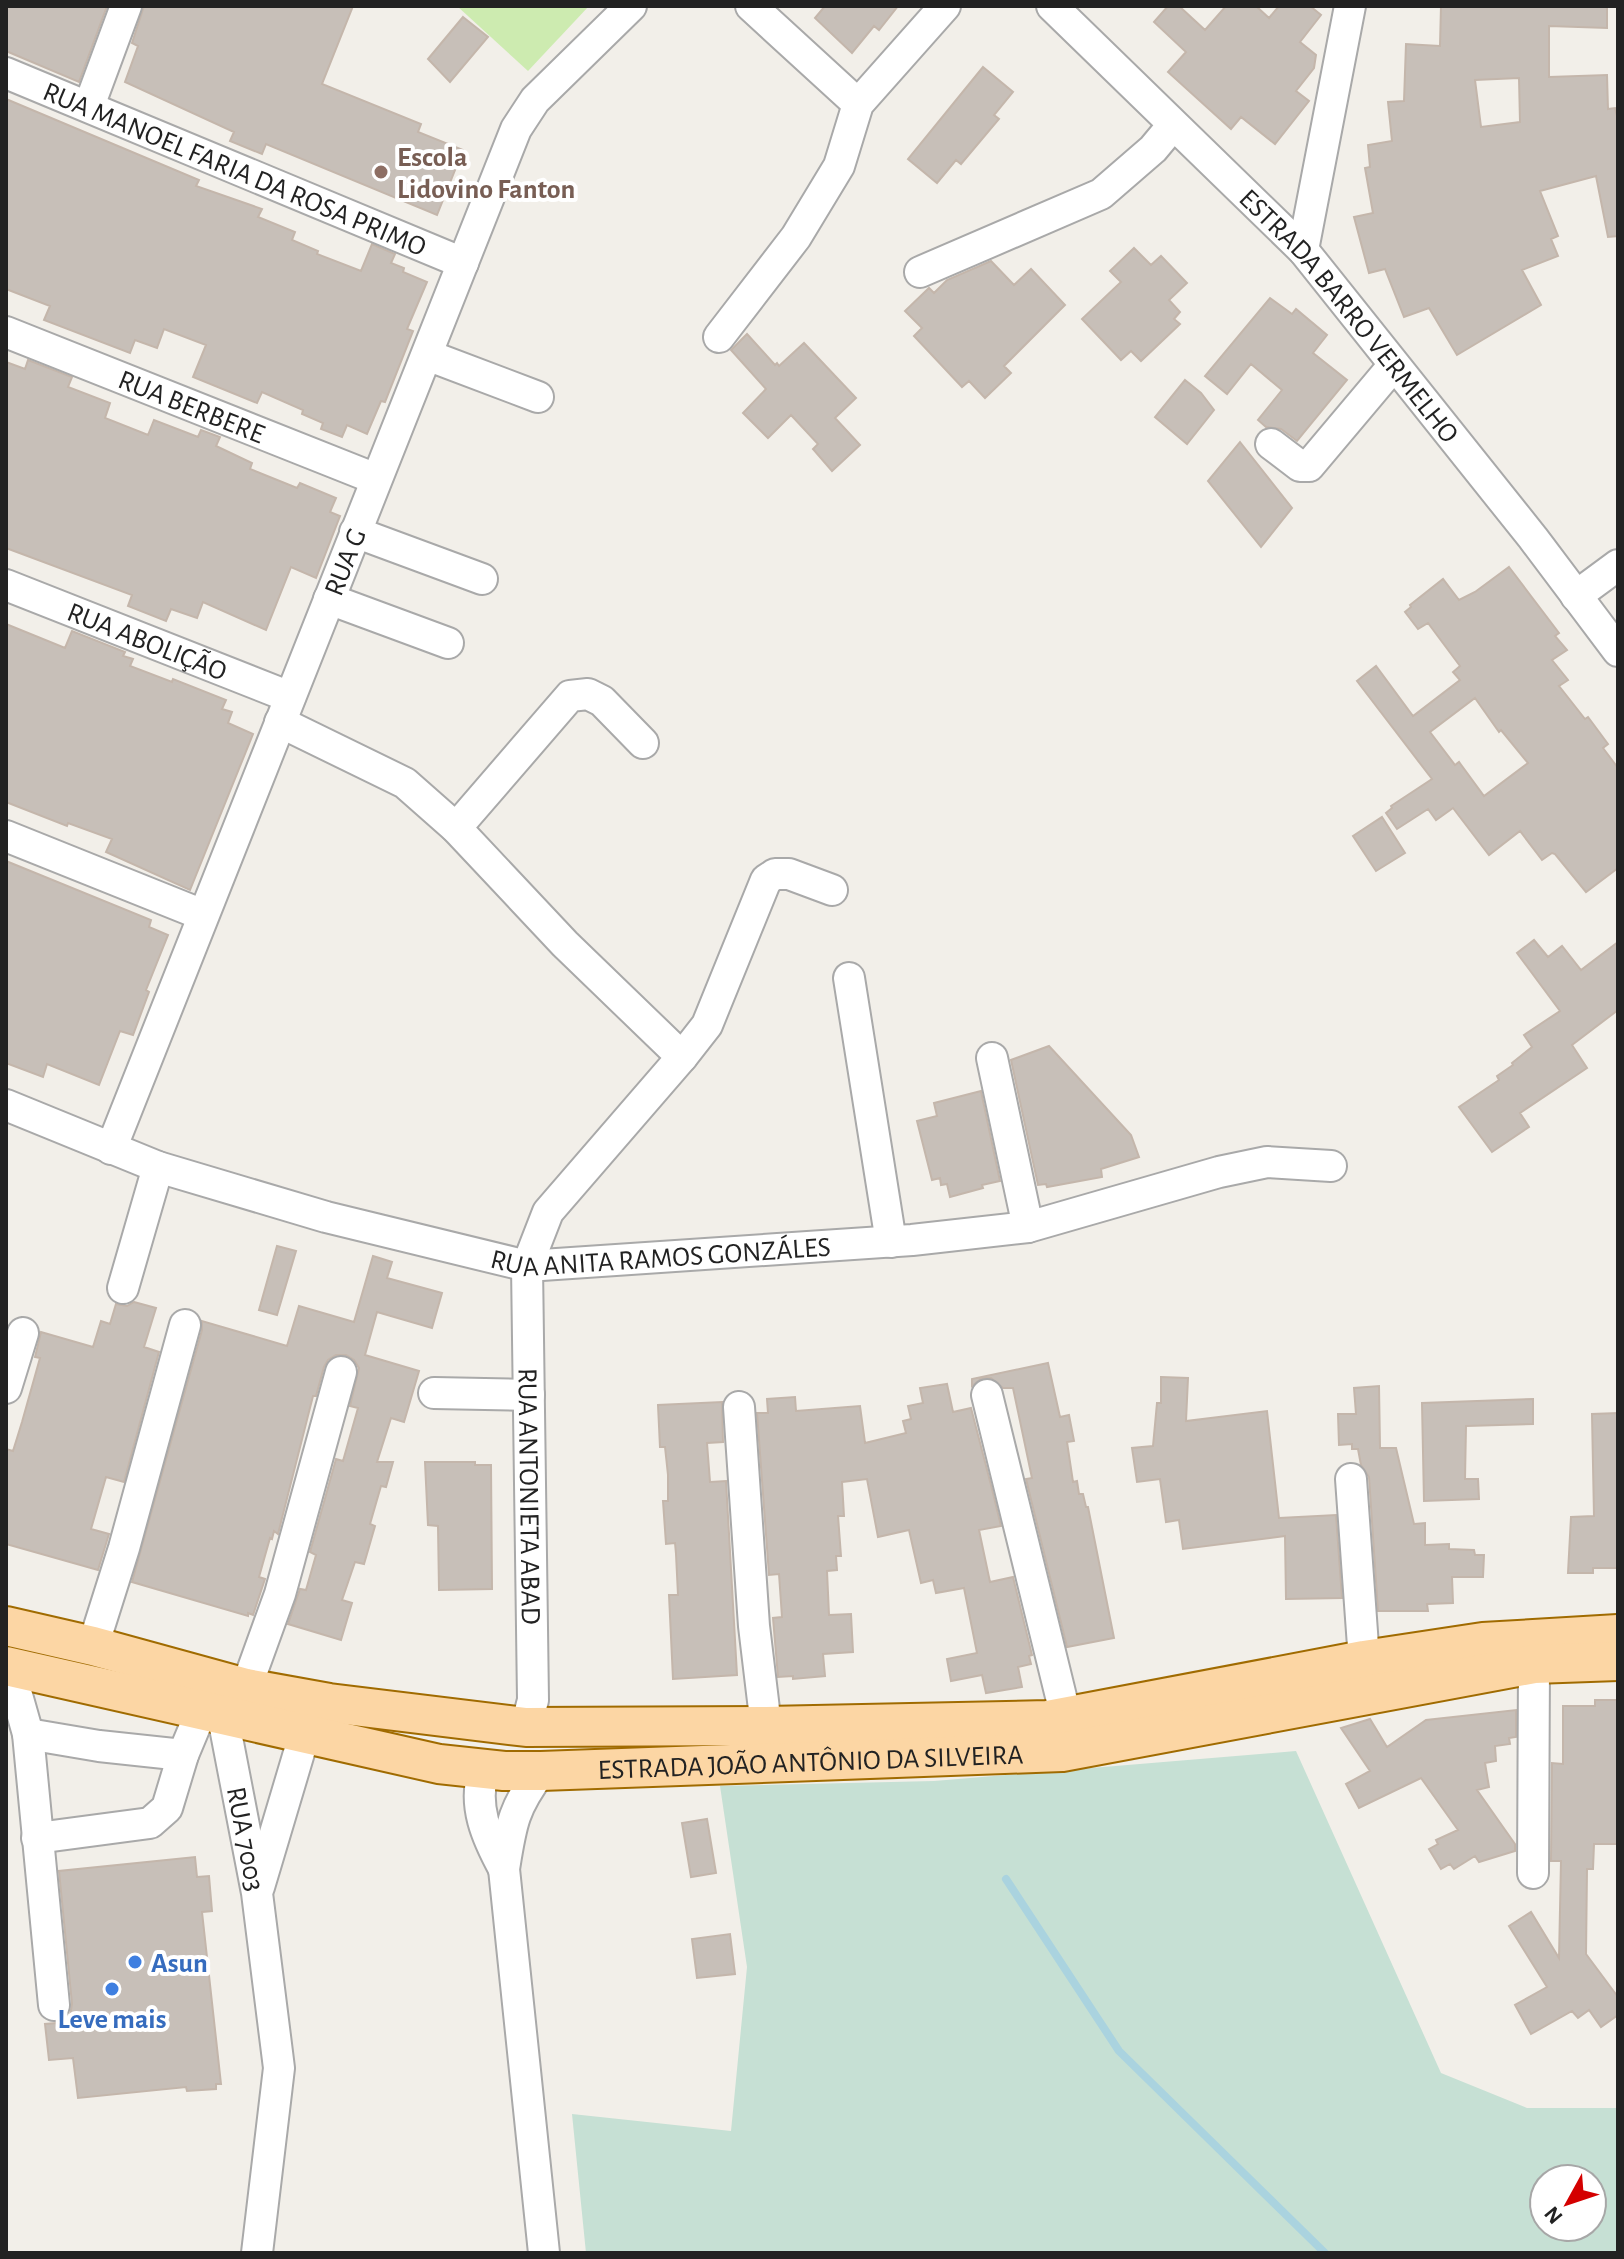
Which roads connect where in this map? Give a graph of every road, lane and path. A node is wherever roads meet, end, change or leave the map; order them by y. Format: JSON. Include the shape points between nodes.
{"nodes":[{"id":1,"x":126,"y":6,"type":"edge"},
{"id":2,"x":631,"y":6,"type":"edge"},
{"id":3,"x":751,"y":6,"type":"edge"},
{"id":4,"x":945,"y":6,"type":"edge"},
{"id":5,"x":1052,"y":6,"type":"edge"},
{"id":6,"x":1350,"y":6,"type":"edge"},
{"id":7,"x":6,"y":73,"type":"edge"},
{"id":8,"x":858,"y":104,"type":"junction"},
{"id":9,"x":89,"y":106,"type":"junction"},
{"id":10,"x":1173,"y":125,"type":"junction"},
{"id":11,"x":1303,"y":250,"type":"junction"},
{"id":12,"x":463,"y":263,"type":"junction"},
{"id":13,"x":920,"y":272,"type":"dead end"},
{"id":14,"x":6,"y":332,"type":"edge"},
{"id":15,"x":719,"y":337,"type":"dead end"},
{"id":16,"x":427,"y":355,"type":"junction"},
{"id":17,"x":1394,"y":365,"type":"junction"},
{"id":18,"x":538,"y":397,"type":"dead end"},
{"id":19,"x":1271,"y":444,"type":"dead end"},
{"id":20,"x":376,"y":479,"type":"junction"},
{"id":21,"x":355,"y":532,"type":"junction"},
{"id":22,"x":1618,"y":565,"type":"edge"},
{"id":23,"x":482,"y":579,"type":"dead end"},
{"id":24,"x":6,"y":585,"type":"edge"},
{"id":25,"x":1576,"y":596,"type":"junction"},
{"id":26,"x":329,"y":599,"type":"junction"},
{"id":27,"x":448,"y":643,"type":"dead end"},
{"id":28,"x":1618,"y":651,"type":"edge"},
{"id":29,"x":285,"y":709,"type":"junction"},
{"id":30,"x":643,"y":743,"type":"dead end"},
{"id":31,"x":456,"y":828,"type":"junction"},
{"id":32,"x":6,"y":836,"type":"edge"},
{"id":33,"x":832,"y":890,"type":"dead end"},
{"id":34,"x":203,"y":915,"type":"junction"},
{"id":35,"x":849,"y":978,"type":"dead end"},
{"id":36,"x":682,"y":1057,"type":"junction"},
{"id":37,"x":992,"y":1058,"type":"dead end"},
{"id":38,"x":10,"y":1113,"type":"edge"},
{"id":39,"x":111,"y":1149,"type":"junction"},
{"id":40,"x":1331,"y":1166,"type":"dead end"},
{"id":41,"x":158,"y":1167,"type":"junction"},
{"id":42,"x":1028,"y":1227,"type":"junction"},
{"id":43,"x":891,"y":1242,"type":"junction"},
{"id":44,"x":527,"y":1266,"type":"junction"},
{"id":45,"x":123,"y":1288,"type":"dead end"},
{"id":46,"x":185,"y":1325,"type":"dead end"},
{"id":47,"x":23,"y":1333,"type":"dead end"},
{"id":48,"x":341,"y":1372,"type":"dead end"},
{"id":49,"x":6,"y":1388,"type":"edge"},
{"id":50,"x":434,"y":1393,"type":"dead end"},
{"id":51,"x":529,"y":1395,"type":"junction"},
{"id":52,"x":987,"y":1395,"type":"dead end"},
{"id":53,"x":739,"y":1407,"type":"dead end"},
{"id":54,"x":1351,"y":1479,"type":"dead end"},
{"id":55,"x":6,"y":1626,"type":"edge"},
{"id":56,"x":1618,"y":1634,"type":"edge"},
{"id":57,"x":93,"y":1646,"type":"junction"},
{"id":58,"x":1364,"y":1660,"type":"junction"},
{"id":59,"x":1618,"y":1661,"type":"edge"},
{"id":60,"x":1534,"y":1664,"type":"junction"},
{"id":61,"x":9,"y":1667,"type":"edge"},
{"id":62,"x":223,"y":1705,"type":"junction"},
{"id":63,"x":1066,"y":1717,"type":"junction"},
{"id":64,"x":766,"y":1726,"type":"junction"},
{"id":65,"x":526,"y":1727,"type":"junction"},
{"id":66,"x":581,"y":1727,"type":"junction"},
{"id":67,"x":28,"y":1734,"type":"junction"},
{"id":68,"x":304,"y":1736,"type":"junction"},
{"id":69,"x":183,"y":1755,"type":"junction"},
{"id":70,"x":484,"y":1770,"type":"junction"},
{"id":71,"x":541,"y":1771,"type":"junction"},
{"id":72,"x":37,"y":1838,"type":"junction"},
{"id":73,"x":504,"y":1869,"type":"junction"},
{"id":74,"x":1533,"y":1873,"type":"dead end"},
{"id":75,"x":257,"y":1893,"type":"junction"},
{"id":76,"x":54,"y":2005,"type":"dead end"},
{"id":77,"x":257,"y":2253,"type":"edge"},
{"id":78,"x":544,"y":2253,"type":"edge"}],
"edges":[{"from":1,"to":9,"type":"street"},
{"from":2,"to":12,"type":"street","name":"RUA G","via":[[535,100],[516,129]]},
{"from":3,"to":8,"type":"street"},
{"from":4,"to":8,"type":"street"},
{"from":5,"to":10,"type":"street","name":"ESTRADA BARRO VERMELHO"},
{"from":6,"to":11,"type":"street"},
{"from":7,"to":9,"type":"street","name":"RUA MANOEL FARIA DA ROSA PRIMO"},
{"from":8,"to":15,"type":"street","via":[[839,166],[796,237]]},
{"from":9,"to":12,"type":"street","name":"RUA MANOEL FARIA DA ROSA PRIMO"},
{"from":10,"to":11,"type":"street","name":"ESTRADA BARRO VERMELHO"},
{"from":10,"to":13,"type":"street","via":[[1101,194]]},
{"from":11,"to":17,"type":"street","name":"ESTRADA BARRO VERMELHO"},
{"from":12,"to":16,"type":"street","name":"RUA G"},
{"from":14,"to":20,"type":"street","name":"RUA BERBERE"},
{"from":16,"to":18,"type":"street"},
{"from":16,"to":20,"type":"street","name":"RUA G"},
{"from":17,"to":19,"type":"street","via":[[1309,466],[1300,466]]},
{"from":17,"to":25,"type":"street","name":"ESTRADA BARRO VERMELHO"},
{"from":20,"to":21,"type":"street","name":"RUA G"},
{"from":21,"to":23,"type":"street"},
{"from":21,"to":26,"type":"street","name":"RUA G"},
{"from":22,"to":25,"type":"street"},
{"from":24,"to":29,"type":"street","name":"RUA ABOLIÇÃO"},
{"from":25,"to":28,"type":"street","name":"ESTRADA BARRO VERMELHO"},
{"from":26,"to":27,"type":"street"},
{"from":26,"to":29,"type":"street","name":"RUA G"},
{"from":29,"to":31,"type":"street","name":"RUA ABOLIÇÃO","via":[[405,783]]},
{"from":29,"to":34,"type":"street","name":"RUA G"},
{"from":30,"to":31,"type":"street","via":[[602,701],[588,694],[570,696]]},
{"from":31,"to":36,"type":"street","name":"RUA ABOLIÇÃO"},
{"from":32,"to":34,"type":"street"},
{"from":33,"to":36,"type":"street","via":[[789,874],[766,880],[707,1025]]},
{"from":34,"to":39,"type":"street","name":"RUA G"},
{"from":35,"to":43,"type":"street"},
{"from":36,"to":44,"type":"street","via":[[548,1212]]},
{"from":37,"to":42,"type":"street"},
{"from":38,"to":39,"type":"street","name":"RUA ANITA RAMOS GONZÁLES"},
{"from":39,"to":41,"type":"street","name":"RUA ANITA RAMOS GONZÁLES"},
{"from":40,"to":42,"type":"street","name":"RUA ANITA RAMOS GONZÁLES","via":[[1267,1162]]},
{"from":41,"to":44,"type":"street","name":"RUA ANITA RAMOS GONZÁLES","via":[[326,1217]]},
{"from":41,"to":45,"type":"street"},
{"from":42,"to":43,"type":"street","name":"RUA ANITA RAMOS GONZÁLES"},
{"from":43,"to":44,"type":"street","name":"RUA ANITA RAMOS GONZÁLES"},
{"from":44,"to":51,"type":"street","name":"RUA ANTONIETA ABAD"},
{"from":46,"to":57,"type":"street"},
{"from":47,"to":49,"type":"street"},
{"from":48,"to":62,"type":"street","via":[[280,1594]]},
{"from":50,"to":51,"type":"street"},
{"from":51,"to":65,"type":"street","name":"RUA ANTONIETA ABAD","via":[[533,1700]]},
{"from":52,"to":63,"type":"street"},
{"from":53,"to":64,"type":"street"},
{"from":54,"to":58,"type":"street"},
{"from":55,"to":57,"type":"main road","name":"ESTRADA JOÃO ANTÔNIO DA SILVEIRA"},
{"from":56,"to":58,"type":"main road","name":"ESTRADA JOÃO ANTÔNIO DA SILVEIRA","via":[[1483,1642]]},
{"from":57,"to":62,"type":"main road","name":"ESTRADA JOÃO ANTÔNIO DA SILVEIRA"},
{"from":58,"to":63,"type":"main road","name":"ESTRADA JOÃO ANTÔNIO DA SILVEIRA"},
{"from":59,"to":60,"type":"main road","name":"ESTRADA JOÃO ANTÔNIO DA SILVEIRA"},
{"from":60,"to":71,"type":"main road","name":"ESTRADA JOÃO ANTÔNIO DA SILVEIRA","via":[[1062,1752]]},
{"from":60,"to":74,"type":"street"},
{"from":61,"to":62,"type":"main road","name":"ESTRADA JOÃO ANTÔNIO DA SILVEIRA"},
{"from":61,"to":67,"type":"street"},
{"from":62,"to":65,"type":"main road","name":"ESTRADA JOÃO ANTÔNIO DA SILVEIRA","via":[[329,1703]]},
{"from":62,"to":68,"type":"main road","name":"ESTRADA JOÃO ANTÔNIO DA SILVEIRA"},
{"from":62,"to":69,"type":"street"},
{"from":62,"to":75,"type":"street","name":"RUA 7003"},
{"from":63,"to":64,"type":"main road","name":"ESTRADA JOÃO ANTÔNIO DA SILVEIRA"},
{"from":64,"to":66,"type":"main road","name":"ESTRADA JOÃO ANTÔNIO DA SILVEIRA"},
{"from":65,"to":66,"type":"main road","name":"ESTRADA JOÃO ANTÔNIO DA SILVEIRA"},
{"from":66,"to":70,"type":"main road","via":[[510,1753]]},
{"from":67,"to":69,"type":"street"},
{"from":67,"to":72,"type":"street"},
{"from":68,"to":70,"type":"main road","name":"ESTRADA JOÃO ANTÔNIO DA SILVEIRA"},
{"from":68,"to":75,"type":"street","name":"RUA 7003"},
{"from":69,"to":72,"type":"street","via":[[167,1808],[150,1823]]},
{"from":70,"to":71,"type":"main road","name":"ESTRADA JOÃO ANTÔNIO DA SILVEIRA"},
{"from":70,"to":73,"type":"street","via":[[480,1807],[490,1844]]},
{"from":71,"to":73,"type":"street","via":[[519,1802]]},
{"from":72,"to":76,"type":"street"},
{"from":73,"to":78,"type":"street"},
{"from":75,"to":77,"type":"street","via":[[279,2068]]}]}
